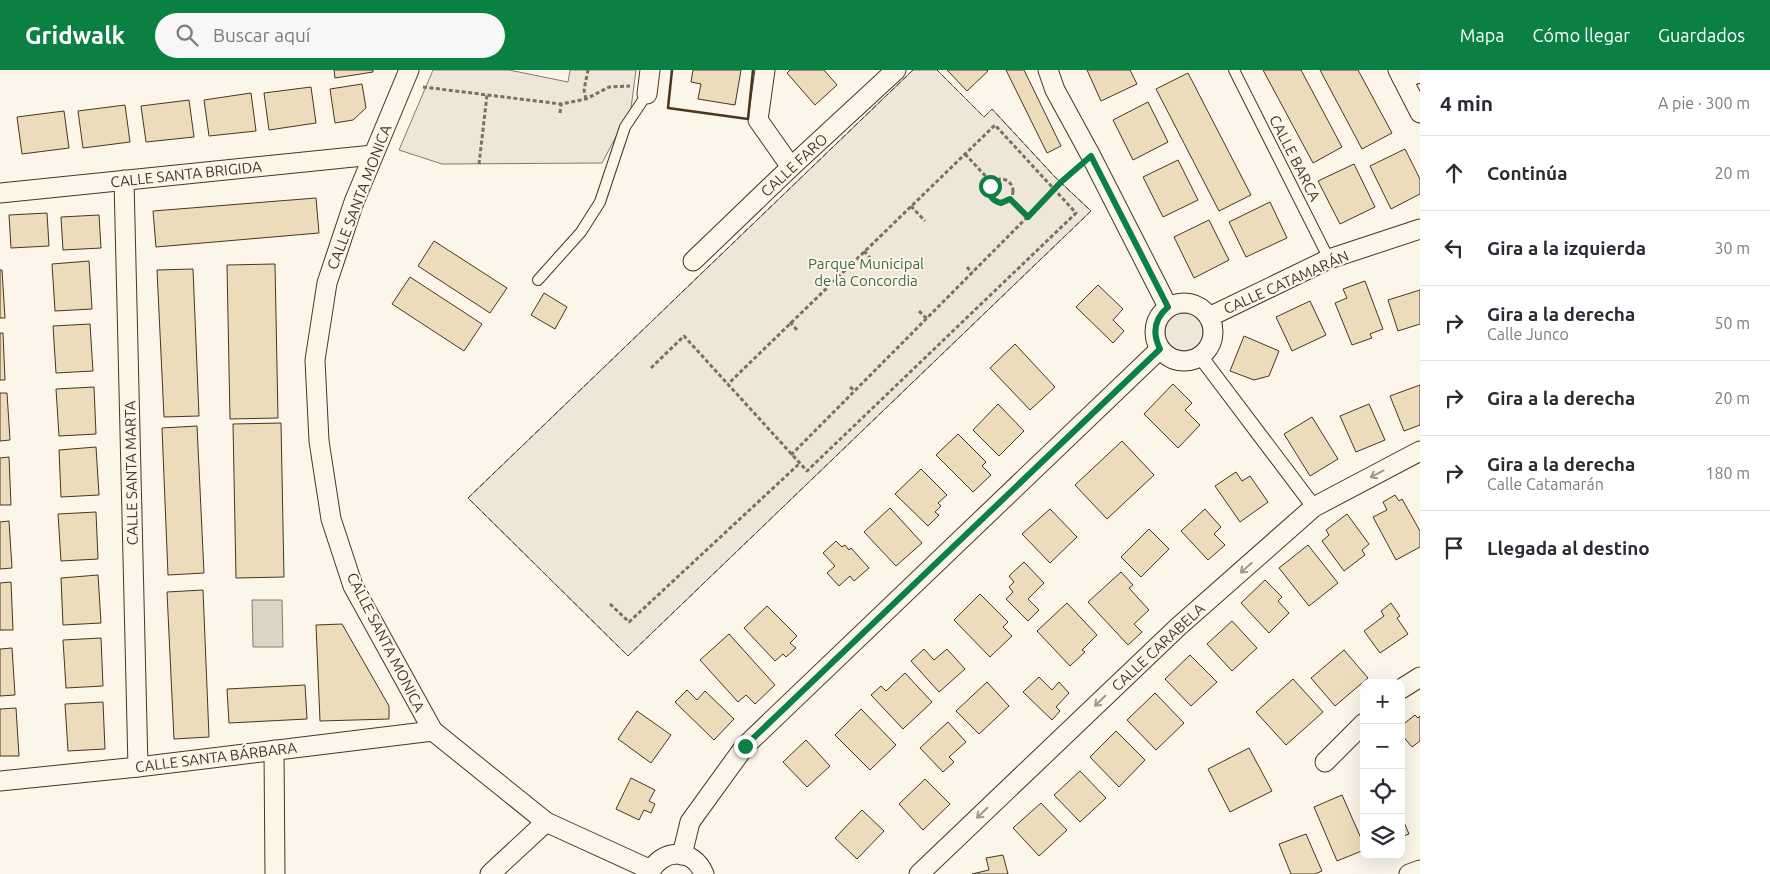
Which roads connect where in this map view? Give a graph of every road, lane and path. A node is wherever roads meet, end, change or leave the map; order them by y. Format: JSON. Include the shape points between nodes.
{"nodes":[{"id":1,"x":588,"y":70,"type":"edge"},
{"id":2,"x":765,"y":70,"type":"edge"},
{"id":3,"x":896,"y":70,"type":"edge"},
{"id":4,"x":1048,"y":70,"type":"edge"},
{"id":5,"x":1234,"y":70,"type":"edge"},
{"id":6,"x":1406,"y":74,"type":"edge"},
{"id":7,"x":406,"y":77,"type":"edge"},
{"id":8,"x":648,"y":83,"type":"edge"},
{"id":9,"x":486,"y":95,"type":"junction"},
{"id":10,"x":586,"y":99,"type":"junction"},
{"id":11,"x":561,"y":104,"type":"junction"},
{"id":12,"x":560,"y":113,"type":"dead end"},
{"id":13,"x":1420,"y":113,"type":"edge"},
{"id":14,"x":965,"y":154,"type":"junction"},
{"id":15,"x":373,"y":155,"type":"junction"},
{"id":16,"x":1091,"y":156,"type":"junction"},
{"id":17,"x":479,"y":164,"type":"dead end"},
{"id":18,"x":792,"y":167,"type":"junction"},
{"id":19,"x":124,"y":180,"type":"junction"},
{"id":20,"x":992,"y":183,"type":"junction"},
{"id":21,"x":1054,"y":190,"type":"junction"},
{"id":22,"x":0,"y":193,"type":"edge"},
{"id":23,"x":1010,"y":199,"type":"junction"},
{"id":24,"x":911,"y":206,"type":"junction"},
{"id":25,"x":1028,"y":217,"type":"junction"},
{"id":26,"x":925,"y":221,"type":"dead end"},
{"id":27,"x":1420,"y":228,"type":"edge"},
{"id":28,"x":864,"y":251,"type":"junction"},
{"id":29,"x":1329,"y":259,"type":"junction"},
{"id":30,"x":693,"y":261,"type":"dead end"},
{"id":31,"x":878,"y":267,"type":"dead end"},
{"id":32,"x":967,"y":267,"type":"dead end"},
{"id":33,"x":972,"y":273,"type":"junction"},
{"id":34,"x":538,"y":280,"type":"dead end"},
{"id":35,"x":1168,"y":307,"type":"junction"},
{"id":36,"x":919,"y":311,"type":"dead end"},
{"id":37,"x":1209,"y":317,"type":"junction"},
{"id":38,"x":927,"y":319,"type":"junction"},
{"id":39,"x":790,"y":322,"type":"junction"},
{"id":40,"x":797,"y":330,"type":"dead end"},
{"id":41,"x":1160,"y":349,"type":"junction"},
{"id":42,"x":1200,"y":356,"type":"junction"},
{"id":43,"x":651,"y":368,"type":"dead end"},
{"id":44,"x":728,"y":384,"type":"junction"},
{"id":45,"x":850,"y":387,"type":"dead end"},
{"id":46,"x":855,"y":391,"type":"junction"},
{"id":47,"x":1420,"y":451,"type":"edge"},
{"id":48,"x":792,"y":455,"type":"junction"},
{"id":49,"x":800,"y":464,"type":"junction"},
{"id":50,"x":1314,"y":507,"type":"junction"},
{"id":51,"x":610,"y":604,"type":"dead end"},
{"id":52,"x":1420,"y":677,"type":"edge"},
{"id":53,"x":1405,"y":686,"type":"edge"},
{"id":54,"x":1363,"y":724,"type":"edge"},
{"id":55,"x":433,"y":731,"type":"junction"},
{"id":56,"x":274,"y":750,"type":"junction"},
{"id":57,"x":1325,"y":762,"type":"dead end"},
{"id":58,"x":138,"y":767,"type":"junction"},
{"id":59,"x":0,"y":781,"type":"edge"},
{"id":60,"x":546,"y":822,"type":"junction"},
{"id":61,"x":682,"y":855,"type":"junction"},
{"id":62,"x":1420,"y":870,"type":"edge"},
{"id":63,"x":650,"y":872,"type":"edge"},
{"id":64,"x":276,"y":874,"type":"edge"},
{"id":65,"x":490,"y":874,"type":"edge"},
{"id":66,"x":704,"y":874,"type":"edge"},
{"id":67,"x":918,"y":874,"type":"edge"},
{"id":68,"x":1409,"y":874,"type":"edge"}],
"edges":[{"from":1,"to":10,"type":"path","via":[[584,90]]},
{"from":2,"to":18,"type":"street","via":[[758,120]]},
{"from":3,"to":18,"type":"street","name":"CALLE FARO"},
{"from":4,"to":16,"type":"street","via":[[1054,90]]},
{"from":5,"to":29,"type":"lane","name":"CALLE BARCA"},
{"from":6,"to":13,"type":"street"},
{"from":7,"to":9,"type":"path"},
{"from":7,"to":15,"type":"street","name":"CALLE SANTA MONICA"},
{"from":8,"to":10,"type":"path","via":[[609,87]]},
{"from":8,"to":34,"type":"lane","via":[[625,127],[600,202],[581,232]]},
{"from":9,"to":11,"type":"path"},
{"from":9,"to":17,"type":"path"},
{"from":10,"to":11,"type":"path"},
{"from":11,"to":12,"type":"path"},
{"from":14,"to":20,"type":"path"},
{"from":14,"to":21,"type":"path","via":[[995,125]]},
{"from":14,"to":24,"type":"path"},
{"from":15,"to":19,"type":"street","name":"CALLE SANTA BRIGIDA"},
{"from":15,"to":55,"type":"street","name":"CALLE SANTA MONICA","via":[[327,283],[315,360],[318,441],[331,519],[353,586]]},
{"from":16,"to":21,"type":"path"},
{"from":16,"to":35,"type":"street"},
{"from":18,"to":30,"type":"street","name":"CALLE FARO"},
{"from":19,"to":22,"type":"street","name":"CALLE SANTA BRIGIDA"},
{"from":19,"to":58,"type":"street","name":"CALLE SANTA MARTA"},
{"from":20,"to":23,"type":"path","via":[[990,193],[994,200],[1001,203]]},
{"from":20,"to":23,"type":"path","via":[[999,178],[1010,182],[1013,190]]},
{"from":21,"to":25,"type":"path"},
{"from":21,"to":49,"type":"path","via":[[1076,213],[807,472]]},
{"from":23,"to":25,"type":"path"},
{"from":24,"to":26,"type":"path"},
{"from":24,"to":28,"type":"path"},
{"from":25,"to":33,"type":"path"},
{"from":27,"to":29,"type":"street","name":"CALLE CATAMARÁN"},
{"from":28,"to":31,"type":"path"},
{"from":28,"to":39,"type":"path"},
{"from":29,"to":37,"type":"street","name":"CALLE CATAMARÁN"},
{"from":32,"to":33,"type":"path"},
{"from":33,"to":38,"type":"path"},
{"from":35,"to":37,"type":"street","via":[[1186,303],[1195,305]]},
{"from":35,"to":41,"type":"street","via":[[1156,322],[1156,341]]},
{"from":36,"to":38,"type":"path"},
{"from":37,"to":42,"type":"street","via":[[1213,334],[1207,350]]},
{"from":38,"to":46,"type":"path"},
{"from":39,"to":40,"type":"path"},
{"from":39,"to":44,"type":"path"},
{"from":41,"to":42,"type":"street","via":[[1167,356],[1183,361]]},
{"from":41,"to":61,"type":"street","via":[[745,746],[690,822]]},
{"from":42,"to":50,"type":"street"},
{"from":43,"to":44,"type":"path","via":[[684,336]]},
{"from":44,"to":48,"type":"path"},
{"from":45,"to":46,"type":"path"},
{"from":46,"to":48,"type":"path"},
{"from":47,"to":50,"type":"street","name":"CALLE CARABELA","one_way":true},
{"from":48,"to":49,"type":"path"},
{"from":49,"to":51,"type":"path","via":[[629,622]]},
{"from":50,"to":67,"type":"street","name":"CALLE CARABELA","one_way":true,"via":[[1178,627]]},
{"from":52,"to":53,"type":"street"},
{"from":54,"to":57,"type":"street"},
{"from":55,"to":56,"type":"street","name":"CALLE SANTA BÁRBARA"},
{"from":55,"to":60,"type":"street","name":"CALLE SANTA MONICA"},
{"from":56,"to":58,"type":"street","name":"CALLE SANTA BÁRBARA"},
{"from":56,"to":64,"type":"street"},
{"from":58,"to":59,"type":"street","name":"CALLE SANTA BÁRBARA"},
{"from":60,"to":63,"type":"street","name":"CALLE SANTA MONICA"},
{"from":60,"to":65,"type":"street"},
{"from":61,"to":63,"type":"street","via":[[668,855],[660,859]]},
{"from":61,"to":66,"type":"street","via":[[695,860]]},
{"from":62,"to":68,"type":"street"}]}
